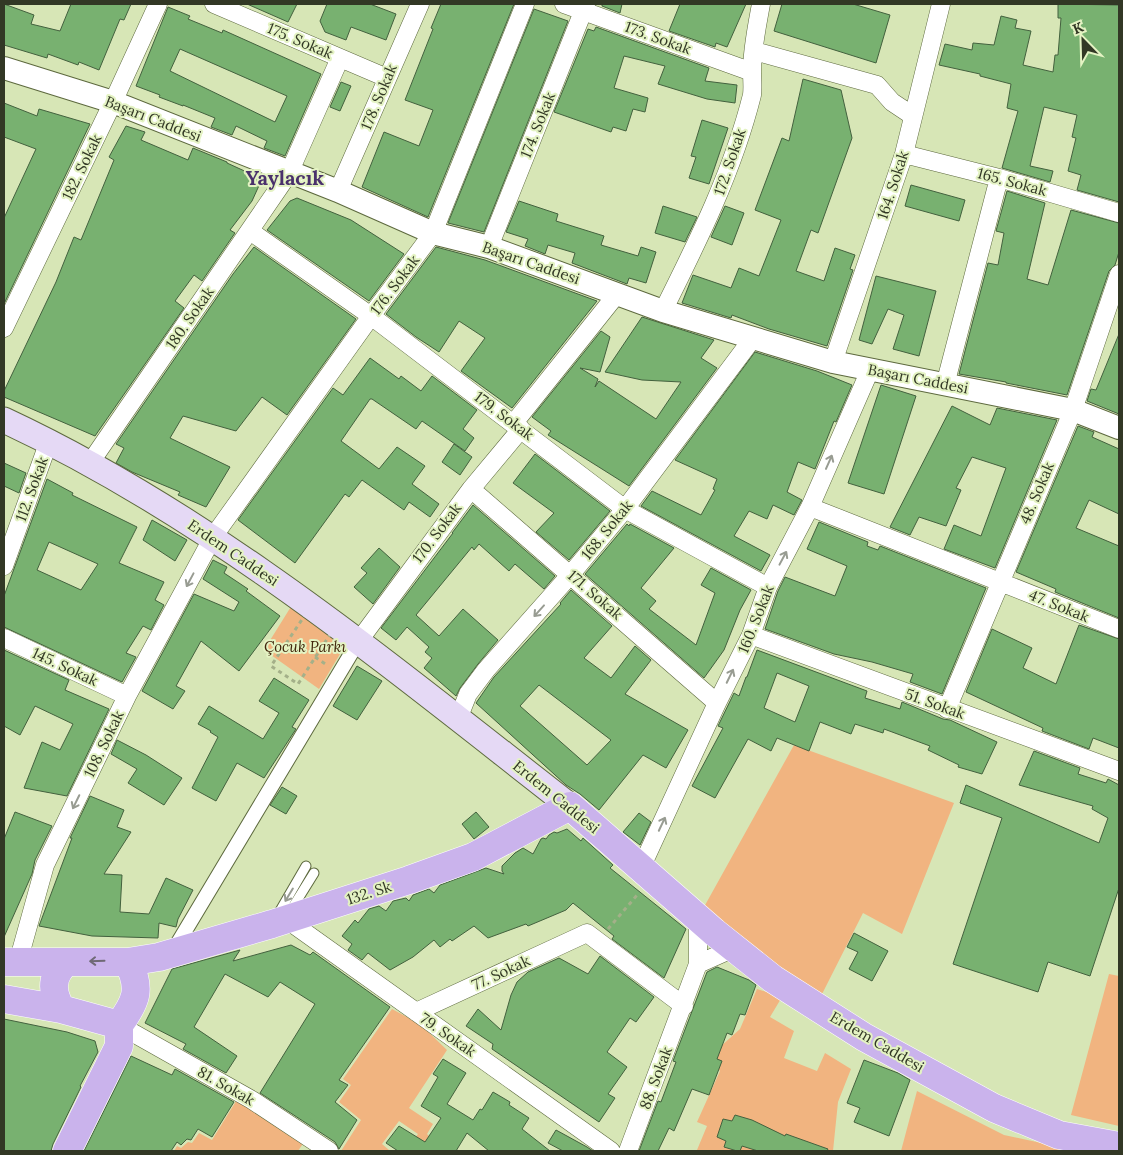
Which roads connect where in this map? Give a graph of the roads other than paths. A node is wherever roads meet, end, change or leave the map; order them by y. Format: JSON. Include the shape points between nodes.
{"nodes":[{"id":1,"x":158,"y":4,"type":"edge"},
{"id":2,"x":214,"y":4,"type":"edge"},
{"id":3,"x":420,"y":4,"type":"edge"},
{"id":4,"x":525,"y":4,"type":"edge"},
{"id":5,"x":564,"y":4,"type":"edge"},
{"id":6,"x":761,"y":4,"type":"edge"},
{"id":7,"x":939,"y":4,"type":"edge"},
{"id":8,"x":585,"y":8,"type":"edge"},
{"id":9,"x":754,"y":51,"type":"junction"},
{"id":10,"x":340,"y":58,"type":"junction"},
{"id":11,"x":4,"y":68,"type":"edge"},
{"id":12,"x":752,"y":72,"type":"junction"},
{"id":13,"x":387,"y":78,"type":"junction"},
{"id":14,"x":113,"y":102,"type":"junction"},
{"id":15,"x":913,"y":116,"type":"junction"},
{"id":16,"x":904,"y":154,"type":"junction"},
{"id":17,"x":289,"y":173,"type":"junction"},
{"id":18,"x":999,"y":178,"type":"junction"},
{"id":19,"x":338,"y":191,"type":"junction"},
{"id":20,"x":1119,"y":212,"type":"edge"},
{"id":21,"x":250,"y":231,"type":"junction"},
{"id":22,"x":433,"y":234,"type":"junction"},
{"id":23,"x":489,"y":247,"type":"junction"},
{"id":24,"x":1119,"y":274,"type":"edge"},
{"id":25,"x":618,"y":294,"type":"junction"},
{"id":26,"x":664,"y":311,"type":"junction"},
{"id":27,"x":371,"y":316,"type":"junction"},
{"id":28,"x":6,"y":318,"type":"edge"},
{"id":29,"x":753,"y":338,"type":"junction"},
{"id":30,"x":833,"y":362,"type":"junction"},
{"id":31,"x":870,"y":370,"type":"junction"},
{"id":32,"x":945,"y":385,"type":"junction"},
{"id":33,"x":1072,"y":410,"type":"junction"},
{"id":34,"x":4,"y":420,"type":"edge"},
{"id":35,"x":518,"y":426,"type":"junction"},
{"id":36,"x":1119,"y":428,"type":"edge"},
{"id":37,"x":49,"y":441,"type":"junction"},
{"id":38,"x":90,"y":463,"type":"junction"},
{"id":39,"x":471,"y":489,"type":"junction"},
{"id":40,"x":810,"y":507,"type":"junction"},
{"id":41,"x":625,"y":509,"type":"junction"},
{"id":42,"x":213,"y":537,"type":"junction"},
{"id":43,"x":4,"y":566,"type":"edge"},
{"id":44,"x":571,"y":574,"type":"junction"},
{"id":45,"x":999,"y":582,"type":"junction"},
{"id":46,"x":768,"y":587,"type":"junction"},
{"id":47,"x":1119,"y":630,"type":"edge"},
{"id":48,"x":751,"y":635,"type":"junction"},
{"id":49,"x":4,"y":638,"type":"edge"},
{"id":50,"x":358,"y":642,"type":"junction"},
{"id":51,"x":127,"y":696,"type":"junction"},
{"id":52,"x":717,"y":703,"type":"junction"},
{"id":53,"x":947,"y":709,"type":"junction"},
{"id":54,"x":458,"y":719,"type":"junction"},
{"id":55,"x":1119,"y":771,"type":"edge"},
{"id":56,"x":570,"y":806,"type":"junction"},
{"id":57,"x":306,"y":866,"type":"dead end"},
{"id":58,"x":314,"y":873,"type":"dead end"},
{"id":59,"x":647,"y":873,"type":"junction"},
{"id":60,"x":698,"y":918,"type":"junction"},
{"id":61,"x":279,"y":922,"type":"junction"},
{"id":62,"x":734,"y":948,"type":"junction"},
{"id":63,"x":166,"y":954,"type":"junction"},
{"id":64,"x":11,"y":962,"type":"edge"},
{"id":65,"x":128,"y":962,"type":"junction"},
{"id":66,"x":65,"y":963,"type":"junction"},
{"id":67,"x":698,"y":964,"type":"junction"},
{"id":68,"x":137,"y":988,"type":"junction"},
{"id":69,"x":4,"y":999,"type":"edge"},
{"id":70,"x":684,"y":1006,"type":"junction"},
{"id":71,"x":61,"y":1009,"type":"junction"},
{"id":72,"x":416,"y":1012,"type":"junction"},
{"id":73,"x":119,"y":1025,"type":"junction"},
{"id":74,"x":1119,"y":1146,"type":"edge"},
{"id":75,"x":66,"y":1151,"type":"edge"},
{"id":76,"x":329,"y":1151,"type":"edge"},
{"id":77,"x":611,"y":1151,"type":"edge"},
{"id":78,"x":628,"y":1151,"type":"edge"}],
"edges":[{"from":1,"to":14,"type":"street","name":"182. Sokak"},
{"from":2,"to":10,"type":"street","name":"175. Sokak"},
{"from":3,"to":13,"type":"street","name":"178. Sokak"},
{"from":4,"to":22,"type":"street","name":"176. Sokak"},
{"from":5,"to":8,"type":"street","name":"173. Sokak"},
{"from":6,"to":9,"type":"street","name":"172. Sokak"},
{"from":7,"to":15,"type":"street","name":"164. Sokak"},
{"from":8,"to":12,"type":"street","name":"173. Sokak"},
{"from":8,"to":23,"type":"street","name":"174. Sokak"},
{"from":9,"to":12,"type":"street","name":"172. Sokak"},
{"from":9,"to":15,"type":"street","via":[[876,85],[892,102]]},
{"from":10,"to":13,"type":"street","name":"175. Sokak"},
{"from":10,"to":17,"type":"street","name":"180. Sokak"},
{"from":11,"to":14,"type":"street","name":"Başarı Caddesi"},
{"from":12,"to":26,"type":"street","name":"172. Sokak","via":[[752,92],[740,135],[715,204]]},
{"from":13,"to":19,"type":"street","name":"178. Sokak"},
{"from":14,"to":17,"type":"street","name":"Başarı Caddesi"},
{"from":14,"to":28,"type":"street","name":"182. Sokak"},
{"from":15,"to":16,"type":"street","name":"164. Sokak"},
{"from":16,"to":18,"type":"street","name":"165. Sokak"},
{"from":16,"to":30,"type":"street","name":"164. Sokak"},
{"from":17,"to":19,"type":"street","name":"Başarı Caddesi"},
{"from":17,"to":21,"type":"street","name":"180. Sokak"},
{"from":18,"to":20,"type":"street","name":"165. Sokak"},
{"from":18,"to":32,"type":"street"},
{"from":19,"to":22,"type":"street","name":"Başarı Caddesi"},
{"from":21,"to":27,"type":"street","name":"179. Sokak"},
{"from":21,"to":38,"type":"street","name":"180. Sokak"},
{"from":22,"to":23,"type":"street","name":"Başarı Caddesi"},
{"from":22,"to":27,"type":"street","name":"176. Sokak"},
{"from":23,"to":25,"type":"street","name":"Başarı Caddesi"},
{"from":24,"to":33,"type":"street","name":"48. Sokak"},
{"from":25,"to":26,"type":"street","name":"Başarı Caddesi"},
{"from":25,"to":35,"type":"street","name":"170. Sokak"},
{"from":26,"to":29,"type":"street","name":"Başarı Caddesi"},
{"from":27,"to":35,"type":"street","name":"179. Sokak"},
{"from":27,"to":42,"type":"street","name":"176. Sokak"},
{"from":29,"to":30,"type":"street","name":"Başarı Caddesi"},
{"from":29,"to":41,"type":"street","name":"168. Sokak"},
{"from":30,"to":31,"type":"street","name":"Başarı Caddesi"},
{"from":31,"to":32,"type":"street","name":"Başarı Caddesi"},
{"from":40,"to":31,"type":"street","name":"160. Sokak","one_way":true},
{"from":32,"to":33,"type":"street","name":"Başarı Caddesi"},
{"from":33,"to":36,"type":"street","name":"Başarı Caddesi"},
{"from":33,"to":45,"type":"street","name":"48. Sokak"},
{"from":34,"to":37,"type":"main road","name":"Erdem Caddesi"},
{"from":35,"to":39,"type":"street","name":"170. Sokak"},
{"from":35,"to":41,"type":"street","name":"179. Sokak"},
{"from":37,"to":38,"type":"main road","name":"Erdem Caddesi"},
{"from":37,"to":43,"type":"street","name":"112. Sokak"},
{"from":38,"to":42,"type":"main road","name":"Erdem Caddesi"},
{"from":39,"to":44,"type":"street","name":"171. Sokak"},
{"from":39,"to":50,"type":"street","name":"170. Sokak"},
{"from":40,"to":45,"type":"street","name":"47. Sokak"},
{"from":46,"to":40,"type":"street","name":"160. Sokak","one_way":true},
{"from":41,"to":44,"type":"street","name":"168. Sokak"},
{"from":41,"to":46,"type":"street","name":"179. Sokak"},
{"from":42,"to":50,"type":"main road","name":"Erdem Caddesi"},
{"from":42,"to":51,"type":"street","name":"108. Sokak","one_way":true},
{"from":44,"to":52,"type":"street","name":"171. Sokak"},
{"from":44,"to":54,"type":"street","name":"168. Sokak","one_way":true,"via":[[472,688]]},
{"from":45,"to":47,"type":"street","name":"47. Sokak"},
{"from":45,"to":53,"type":"street","name":"48. Sokak"},
{"from":46,"to":48,"type":"street","name":"160. Sokak"},
{"from":52,"to":48,"type":"street","name":"160. Sokak","one_way":true},
{"from":48,"to":53,"type":"street","name":"51. Sokak"},
{"from":49,"to":51,"type":"street","name":"145. Sokak"},
{"from":50,"to":54,"type":"main road","name":"Erdem Caddesi"},
{"from":50,"to":63,"type":"street"},
{"from":51,"to":64,"type":"street","name":"108. Sokak","one_way":true,"via":[[45,865]]},
{"from":59,"to":52,"type":"street","name":"160. Sokak","one_way":true},
{"from":53,"to":55,"type":"street","name":"51. Sokak"},
{"from":54,"to":56,"type":"main road","name":"Erdem Caddesi"},
{"from":56,"to":59,"type":"main road","name":"Erdem Caddesi"},
{"from":56,"to":61,"type":"main road","name":"132. Sk","via":[[473,857]]},
{"from":57,"to":61,"type":"lane","one_way":true},
{"from":58,"to":61,"type":"lane"},
{"from":59,"to":60,"type":"main road","name":"Erdem Caddesi"},
{"from":60,"to":62,"type":"main road","name":"Erdem Caddesi"},
{"from":60,"to":67,"type":"street","name":"88. Sokak"},
{"from":61,"to":63,"type":"main road","name":"132. Sk"},
{"from":61,"to":72,"type":"street","name":"79. Sokak"},
{"from":62,"to":67,"type":"street"},
{"from":62,"to":74,"type":"main road","name":"Erdem Caddesi","via":[[773,979],[864,1037],[994,1108],[1058,1135]]},
{"from":63,"to":65,"type":"main road","name":"132. Sk"},
{"from":63,"to":68,"type":"main road"},
{"from":64,"to":66,"type":"main road"},
{"from":65,"to":66,"type":"main road","one_way":true},
{"from":65,"to":68,"type":"main road","via":[[135,974]]},
{"from":66,"to":71,"type":"main road","via":[[57,971],[54,984],[56,1001]]},
{"from":67,"to":70,"type":"street","name":"88. Sokak"},
{"from":68,"to":73,"type":"main road","via":[[134,1002]]},
{"from":69,"to":71,"type":"main road"},
{"from":70,"to":72,"type":"street","name":"77. Sokak","via":[[592,937]]},
{"from":70,"to":78,"type":"street","name":"88. Sokak"},
{"from":71,"to":73,"type":"main road"},
{"from":72,"to":77,"type":"street","name":"79. Sokak"},
{"from":73,"to":75,"type":"main road","via":[[119,1046]]},
{"from":73,"to":76,"type":"street","name":"81. Sokak","via":[[252,1100]]}]}
